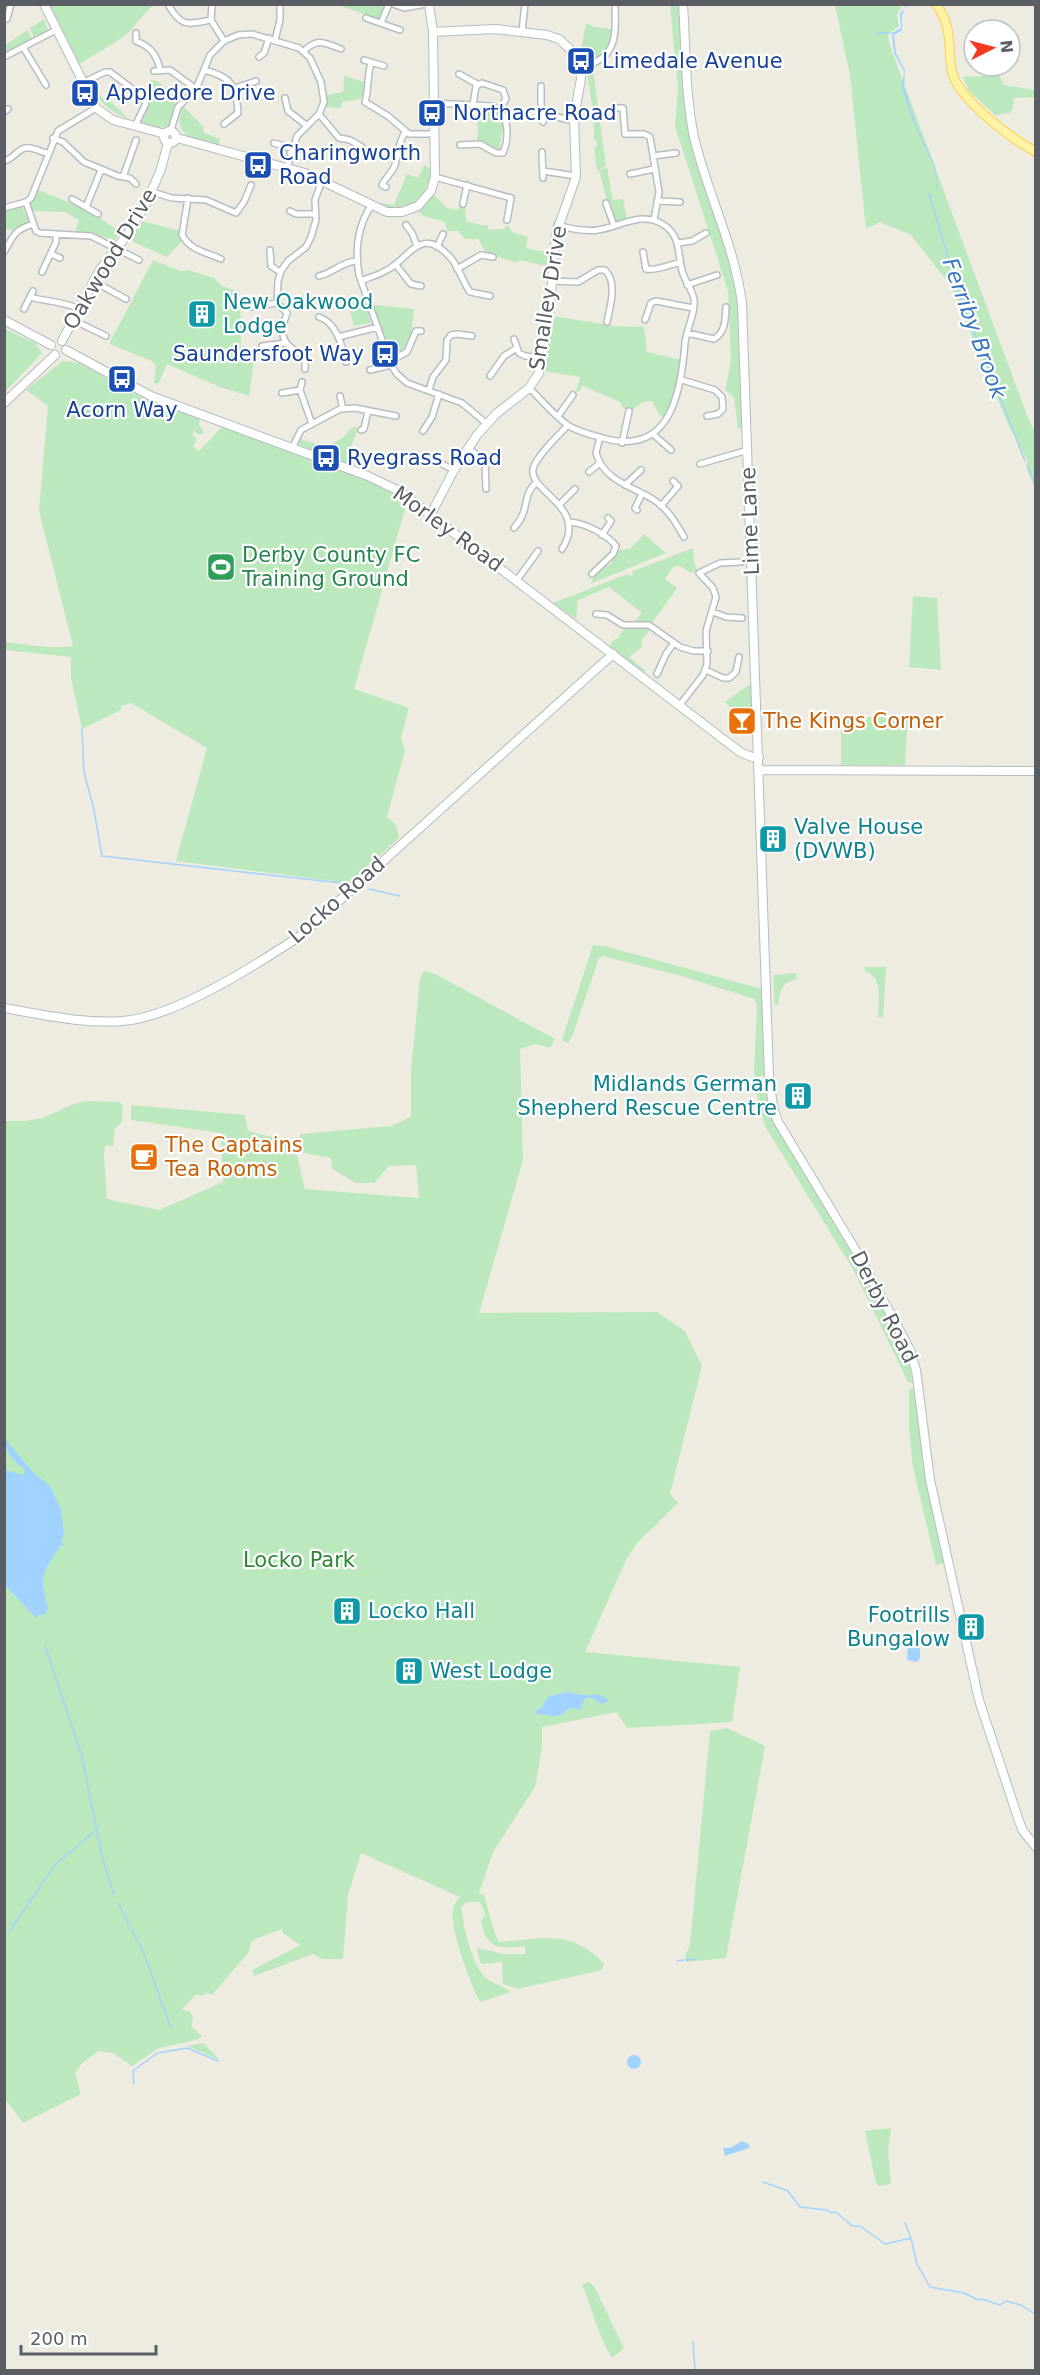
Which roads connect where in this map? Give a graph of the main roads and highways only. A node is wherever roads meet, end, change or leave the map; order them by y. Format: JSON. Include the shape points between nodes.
{"nodes":[{"id":1,"x":936,"y":4,"type":"edge"},
{"id":2,"x":1035,"y":153,"type":"edge"}],
"edges":[{"from":1,"to":2,"type":"main road","via":[[948,25],[952,73],[958,86],[999,126]]}]}
